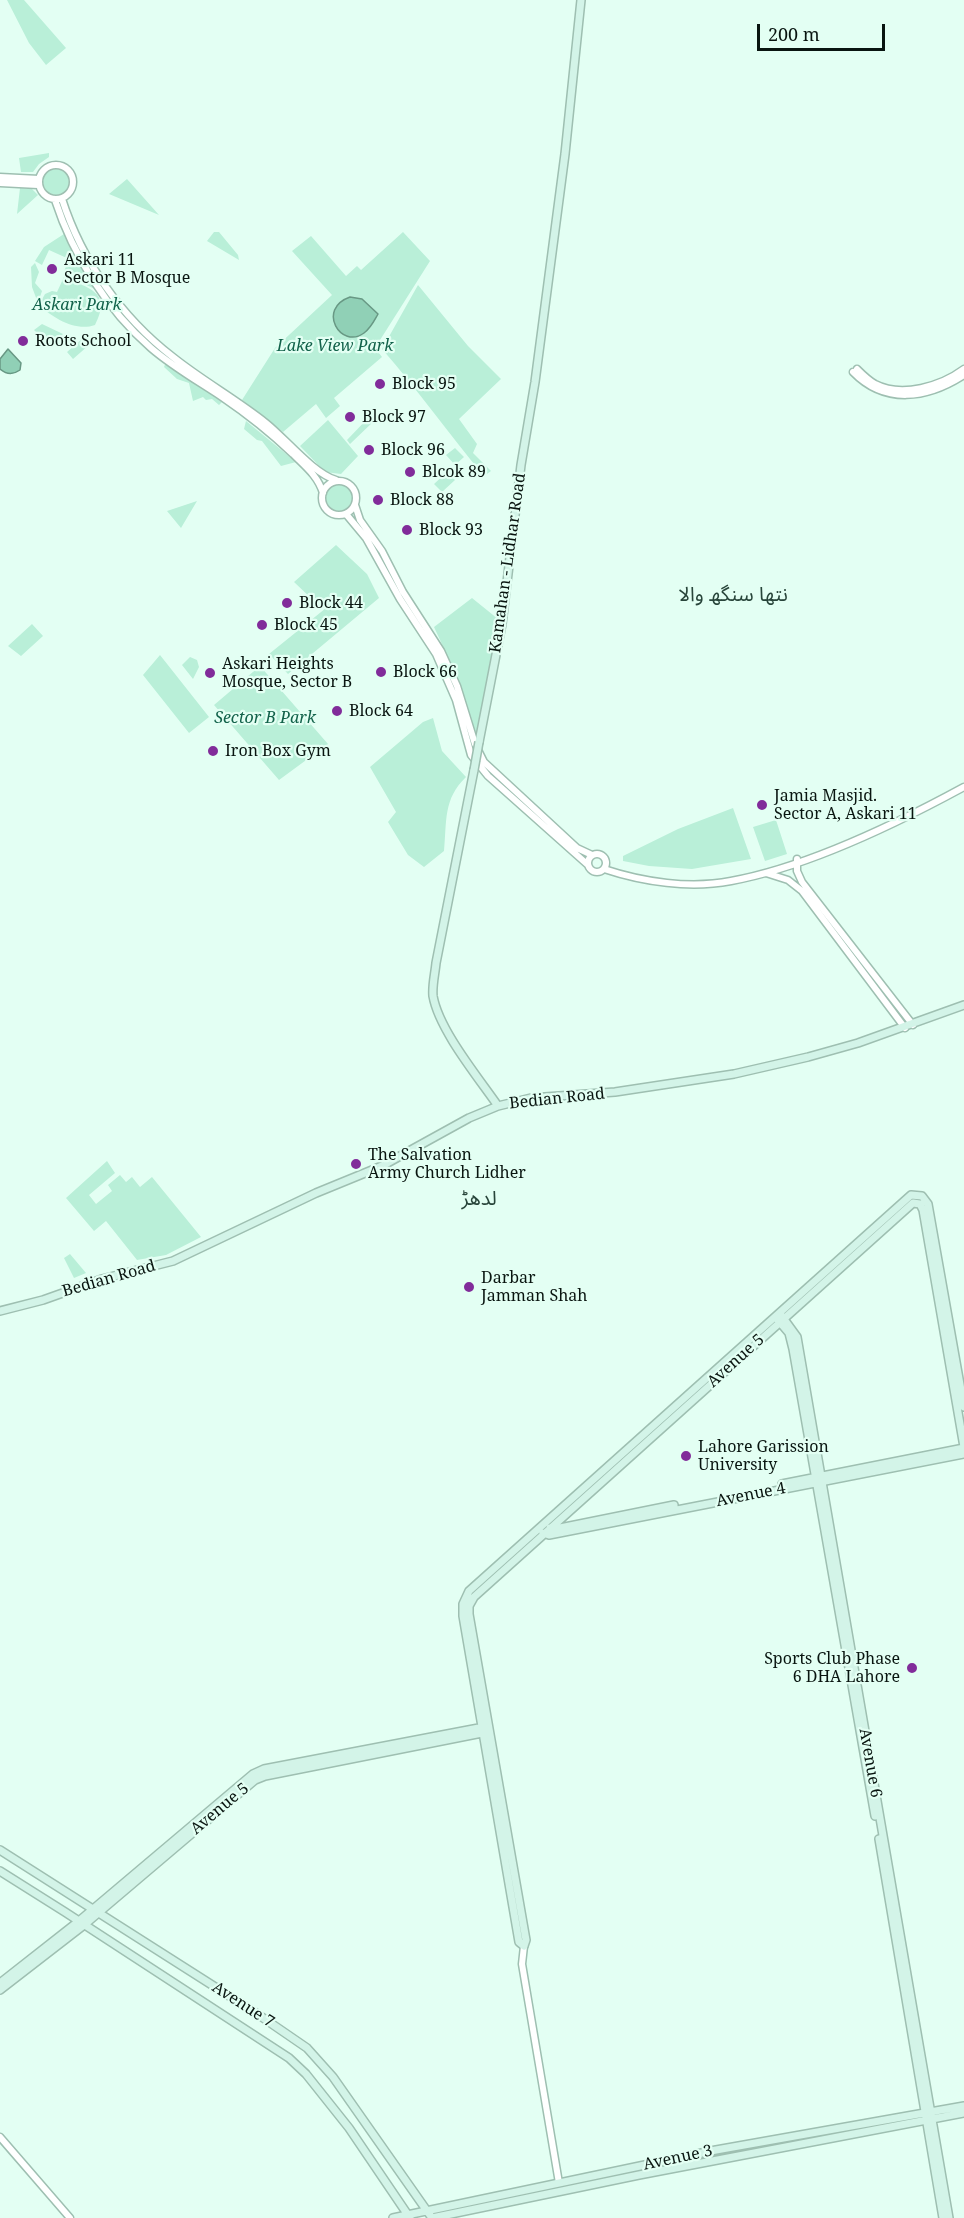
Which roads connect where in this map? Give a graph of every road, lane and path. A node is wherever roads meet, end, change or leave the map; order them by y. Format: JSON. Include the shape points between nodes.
{"nodes":[{"id":1,"x":581,"y":0,"type":"edge"},
{"id":2,"x":0,"y":177,"type":"edge"},
{"id":3,"x":38,"y":182,"type":"junction"},
{"id":4,"x":0,"y":183,"type":"edge"},
{"id":5,"x":59,"y":199,"type":"junction"},
{"id":6,"x":964,"y":369,"type":"edge"},
{"id":7,"x":964,"y":375,"type":"edge"},
{"id":8,"x":336,"y":480,"type":"junction"},
{"id":9,"x":323,"y":493,"type":"junction"},
{"id":10,"x":356,"y":505,"type":"junction"},
{"id":11,"x":346,"y":514,"type":"junction"},
{"id":12,"x":426,"y":632,"type":"junction"},
{"id":13,"x":964,"y":785,"type":"edge"},
{"id":14,"x":592,"y":855,"type":"junction"},
{"id":15,"x":797,"y":860,"type":"junction"},
{"id":16,"x":588,"y":865,"type":"junction"},
{"id":17,"x":605,"y":867,"type":"junction"},
{"id":18,"x":778,"y":870,"type":"junction"},
{"id":19,"x":805,"y":889,"type":"junction"},
{"id":20,"x":847,"y":937,"type":"junction"},
{"id":21,"x":840,"y":942,"type":"junction"},
{"id":22,"x":863,"y":967,"type":"junction"},
{"id":23,"x":964,"y":1006,"type":"edge"},
{"id":24,"x":909,"y":1026,"type":"junction"},
{"id":25,"x":498,"y":1106,"type":"junction"},
{"id":26,"x":0,"y":1311,"type":"edge"},
{"id":27,"x":779,"y":1318,"type":"junction"},
{"id":28,"x":964,"y":1407,"type":"edge"},
{"id":29,"x":964,"y":1448,"type":"edge"},
{"id":30,"x":964,"y":1454,"type":"edge"},
{"id":31,"x":816,"y":1464,"type":"junction"},
{"id":32,"x":833,"y":1475,"type":"junction"},
{"id":33,"x":818,"y":1480,"type":"junction"},
{"id":34,"x":803,"y":1483,"type":"junction"},
{"id":35,"x":821,"y":1496,"type":"junction"},
{"id":36,"x":548,"y":1526,"type":"junction"},
{"id":37,"x":542,"y":1532,"type":"junction"},
{"id":38,"x":486,"y":1730,"type":"junction"},
{"id":39,"x":0,"y":1850,"type":"edge"},
{"id":40,"x":0,"y":1871,"type":"edge"},
{"id":41,"x":96,"y":1911,"type":"junction"},
{"id":42,"x":92,"y":1918,"type":"junction"},
{"id":43,"x":82,"y":1923,"type":"junction"},
{"id":44,"x":94,"y":1931,"type":"junction"},
{"id":45,"x":68,"y":1933,"type":"junction"},
{"id":46,"x":524,"y":1946,"type":"joint"},
{"id":47,"x":0,"y":1983,"type":"edge"},
{"id":48,"x":0,"y":1990,"type":"edge"},
{"id":49,"x":925,"y":2095,"type":"junction"},
{"id":50,"x":964,"y":2106,"type":"edge"},
{"id":51,"x":957,"y":2114,"type":"edge"},
{"id":52,"x":929,"y":2116,"type":"junction"},
{"id":53,"x":907,"y":2120,"type":"junction"},
{"id":54,"x":932,"y":2132,"type":"junction"},
{"id":55,"x":0,"y":2137,"type":"edge"},
{"id":56,"x":933,"y":2142,"type":"junction"},
{"id":57,"x":559,"y":2183,"type":"junction"},
{"id":58,"x":410,"y":2216,"type":"edge"},
{"id":59,"x":430,"y":2216,"type":"edge"},
{"id":60,"x":70,"y":2218,"type":"edge"},
{"id":61,"x":393,"y":2218,"type":"edge"},
{"id":62,"x":944,"y":2218,"type":"edge"},
{"id":63,"x":949,"y":2218,"type":"edge"}],
"edges":[{"from":1,"to":25,"type":"main road","name":"Kamahan - Lidhar Road","bridge":true,"via":[[565,154],[502,624],[433,990],[437,1011],[448,1031]]},
{"from":2,"to":3,"type":"street"},
{"from":3,"to":4,"type":"street"},
{"from":3,"to":5,"type":"street","via":[[43,195]]},
{"from":3,"to":5,"type":"street","via":[[43,171],[51,166],[68,170],[72,188]]},
{"from":5,"to":8,"type":"street","via":[[89,262],[139,326],[173,358],[244,406],[323,475]]},
{"from":5,"to":9,"type":"street","via":[[81,260],[127,324],[163,357],[268,431],[311,471]]},
{"from":6,"to":7,"type":"street","via":[[937,383],[899,389],[876,384],[855,370],[871,388],[900,394],[932,390]]},
{"from":8,"to":9,"type":"street"},
{"from":8,"to":10,"type":"street","via":[[354,488]]},
{"from":9,"to":11,"type":"street","via":[[326,509],[337,515]]},
{"from":10,"to":11,"type":"street"},
{"from":10,"to":12,"type":"street","via":[[360,520],[382,551]]},
{"from":11,"to":12,"type":"street","via":[[366,538],[400,599]]},
{"from":12,"to":14,"type":"street","via":[[439,646],[457,686],[484,762],[577,848]]},
{"from":12,"to":16,"type":"street","via":[[450,683],[474,760]]},
{"from":13,"to":15,"type":"street"},
{"from":14,"to":16,"type":"street"},
{"from":14,"to":17,"type":"street","via":[[602,855]]},
{"from":15,"to":18,"type":"street"},
{"from":15,"to":19,"type":"street"},
{"from":16,"to":17,"type":"street","via":[[594,872]]},
{"from":17,"to":18,"type":"street","via":[[637,875],[692,880]]},
{"from":17,"to":18,"type":"street","via":[[621,875],[693,884],[729,882]]},
{"from":18,"to":19,"type":"street"},
{"from":19,"to":20,"type":"street"},
{"from":19,"to":21,"type":"street"},
{"from":20,"to":21,"type":"street"},
{"from":20,"to":22,"type":"street"},
{"from":21,"to":22,"type":"street"},
{"from":22,"to":24,"type":"street"},
{"from":23,"to":24,"type":"main road","name":"Bedian Road"},
{"from":24,"to":25,"type":"main road","name":"Bedian Road","via":[[808,1057],[734,1074],[615,1092],[531,1098]]},
{"from":25,"to":26,"type":"main road","name":"Bedian Road","via":[[382,1166],[173,1261]]},
{"from":27,"to":28,"type":"main road","name":"Avenue 5","via":[[908,1197],[922,1196],[930,1209]]},
{"from":27,"to":29,"type":"main road","name":"Avenue 5","via":[[910,1204],[920,1204]]},
{"from":27,"to":31,"type":"main road","name":"Avenue 6","via":[[797,1336]]},
{"from":27,"to":36,"type":"main road","name":"Avenue 5"},
{"from":29,"to":32,"type":"main road","name":"Avenue 4"},
{"from":30,"to":32,"type":"main road","name":"Avenue 4"},
{"from":31,"to":32,"type":"main road"},
{"from":31,"to":33,"type":"main road","name":"Avenue 6"},
{"from":31,"to":34,"type":"main road"},
{"from":32,"to":33,"type":"main road","name":"Avenue 4"},
{"from":32,"to":35,"type":"main road"},
{"from":33,"to":34,"type":"main road","name":"Avenue 4"},
{"from":33,"to":35,"type":"main road","name":"Avenue 6"},
{"from":34,"to":35,"type":"main road"},
{"from":34,"to":36,"type":"main road","name":"Avenue 4"},
{"from":34,"to":37,"type":"main road","name":"Avenue 4","via":[[549,1535]]},
{"from":35,"to":49,"type":"main road","name":"Avenue 6"},
{"from":36,"to":37,"type":"main road","name":"Avenue 5"},
{"from":37,"to":38,"type":"main road","name":"Avenue 5","via":[[469,1591],[462,1609]]},
{"from":38,"to":41,"type":"main road","name":"Avenue 5","via":[[256,1772]]},
{"from":38,"to":46,"type":"main road","via":[[519,1942]]},
{"from":39,"to":41,"type":"main road","name":"Avenue 7"},
{"from":40,"to":43,"type":"main road","name":"Avenue 7"},
{"from":41,"to":42,"type":"main road","name":"Avenue 5"},
{"from":41,"to":43,"type":"main road","name":"Avenue 5"},
{"from":41,"to":59,"type":"main road","name":"Avenue 7","via":[[316,2056]]},
{"from":42,"to":43,"type":"main road","name":"Avenue 5"},
{"from":42,"to":44,"type":"main road"},
{"from":43,"to":44,"type":"main road","name":"Avenue 7"},
{"from":43,"to":45,"type":"main road","name":"Avenue 5"},
{"from":44,"to":58,"type":"main road","name":"Avenue 7","via":[[298,2066],[349,2128]]},
{"from":45,"to":47,"type":"main road","name":"Avenue 5"},
{"from":45,"to":48,"type":"main road","name":"Avenue 5"},
{"from":46,"to":57,"type":"street","via":[[522,1964]]},
{"from":49,"to":51,"type":"main road","via":[[937,2106]]},
{"from":49,"to":52,"type":"main road","name":"Avenue 6"},
{"from":49,"to":53,"type":"main road"},
{"from":50,"to":51,"type":"main road","name":"Avenue 3"},
{"from":51,"to":52,"type":"main road","name":"Avenue 3"},
{"from":51,"to":54,"type":"main road","via":[[939,2123]]},
{"from":52,"to":53,"type":"main road","name":"Avenue 3"},
{"from":52,"to":54,"type":"main road","name":"Avenue 6"},
{"from":53,"to":54,"type":"main road"},
{"from":53,"to":57,"type":"main road","name":"Avenue 3","via":[[716,2150]]},
{"from":53,"to":59,"type":"main road","name":"Avenue 3"},
{"from":54,"to":56,"type":"main road","name":"Avenue 6"},
{"from":55,"to":60,"type":"street"},
{"from":56,"to":62,"type":"main road","name":"Avenue 6"},
{"from":56,"to":63,"type":"main road","name":"Avenue 6"},
{"from":57,"to":59,"type":"main road","name":"Avenue 3"},
{"from":58,"to":59,"type":"main road","name":"Avenue 3"},
{"from":58,"to":61,"type":"main road","name":"Avenue 3"}]}
